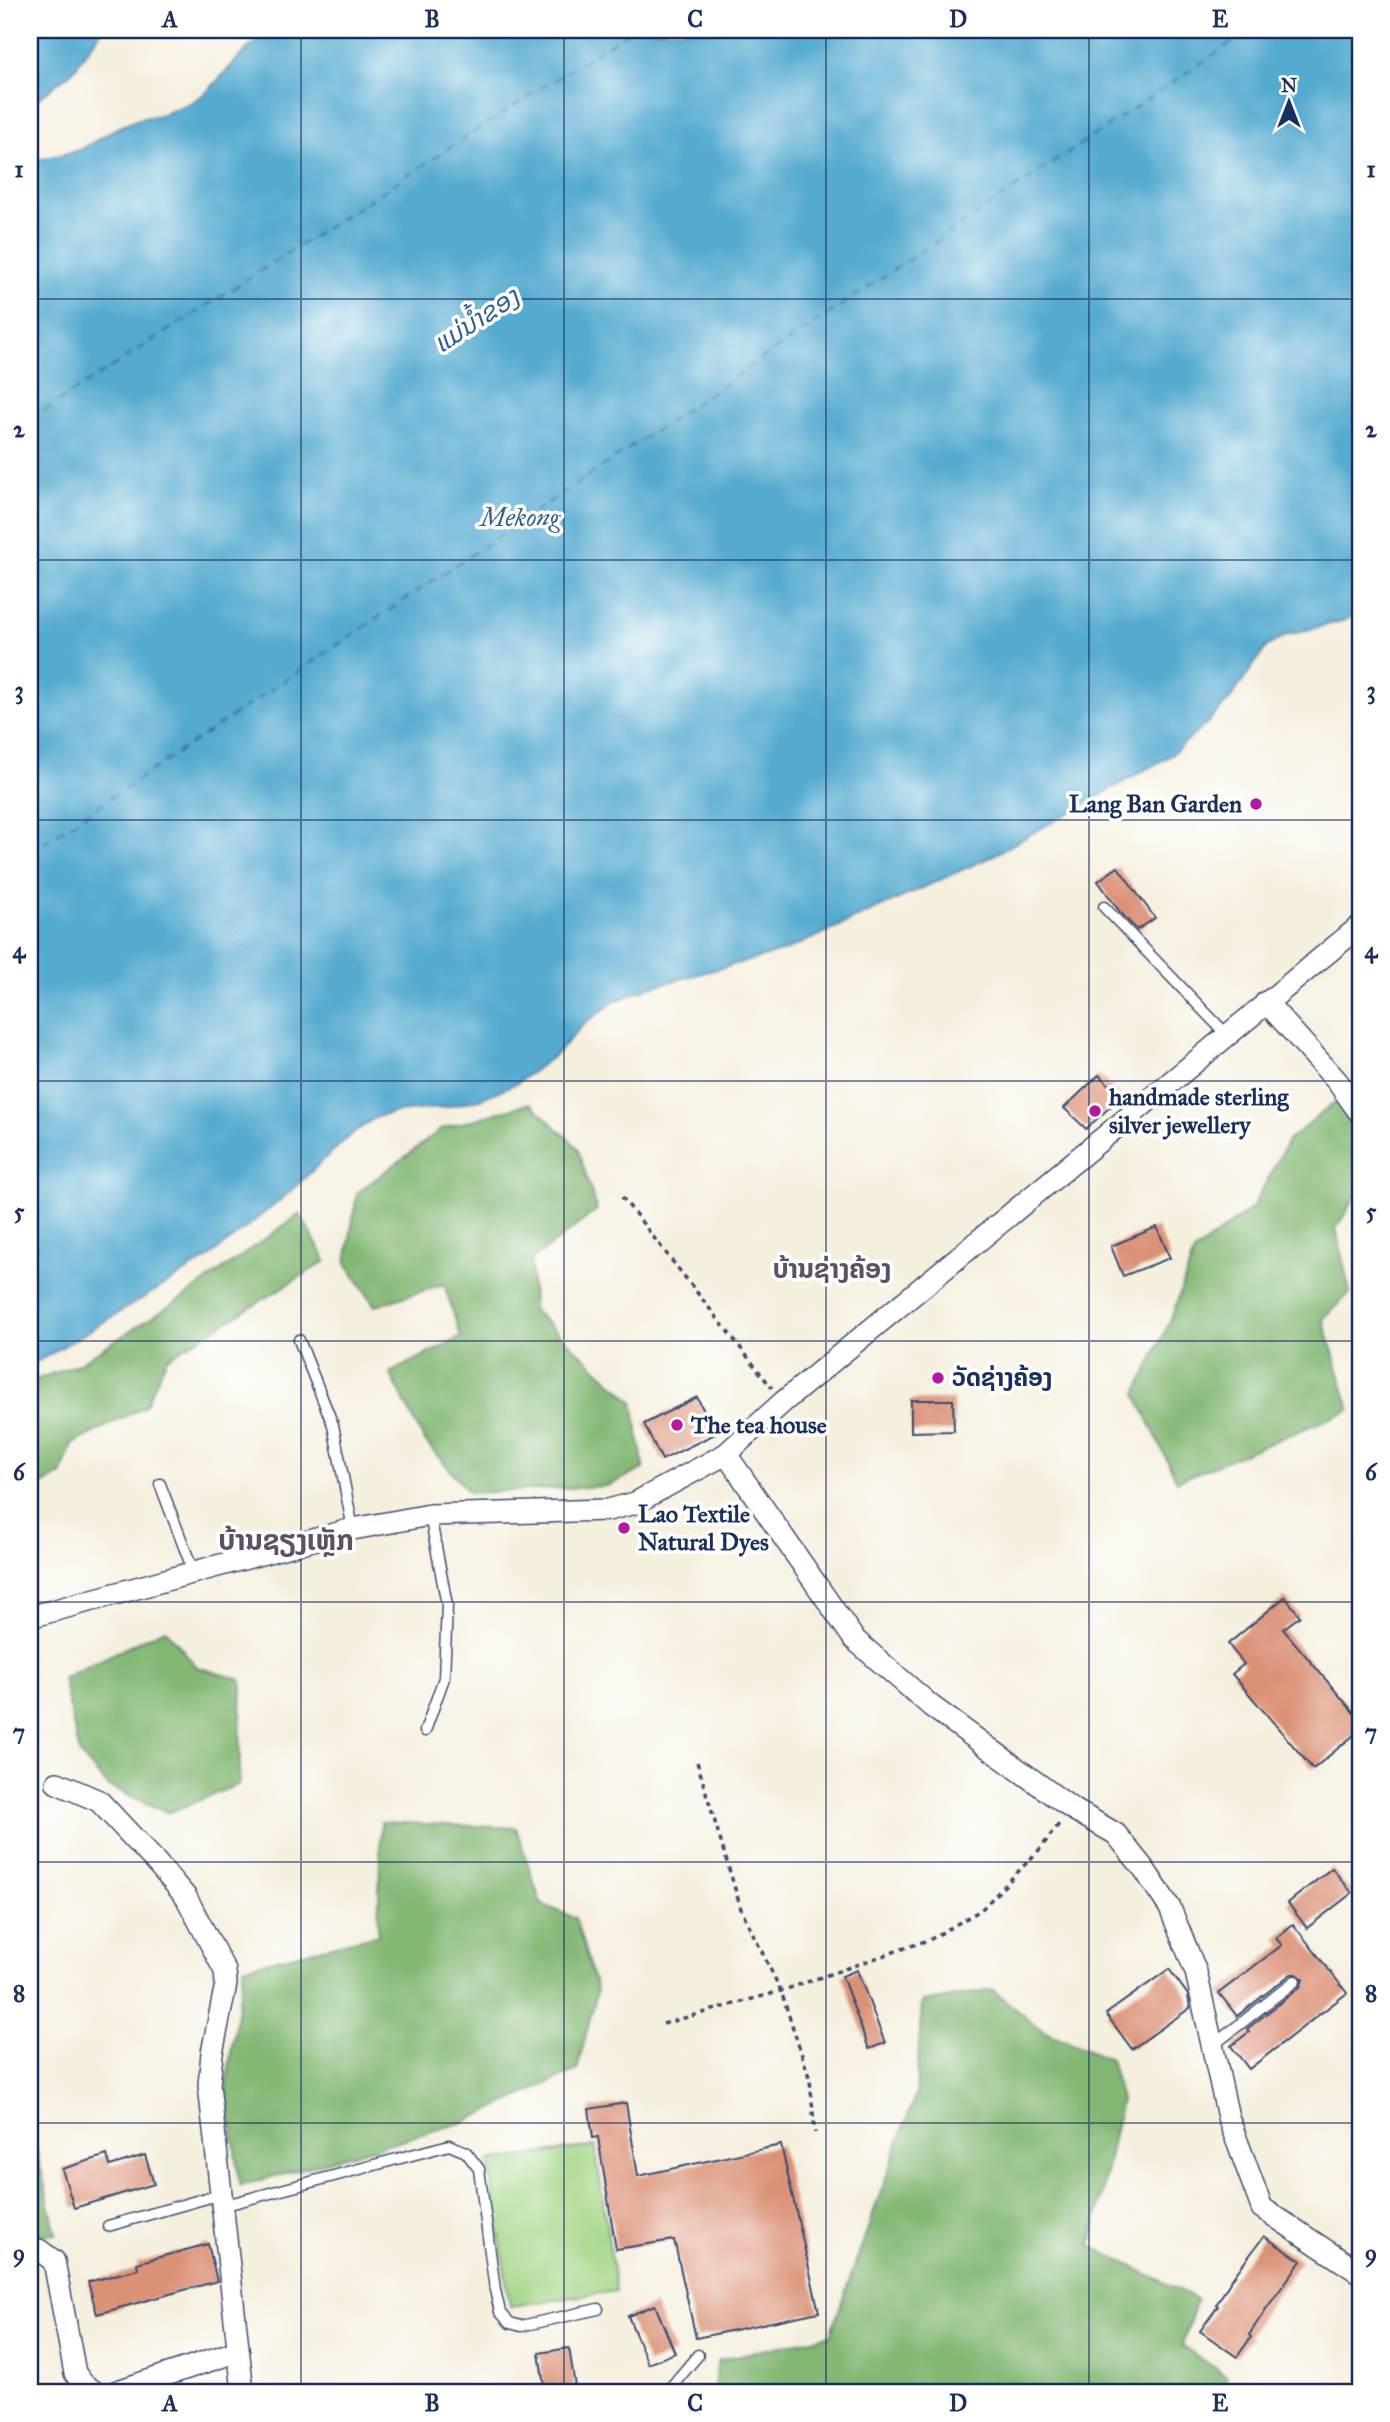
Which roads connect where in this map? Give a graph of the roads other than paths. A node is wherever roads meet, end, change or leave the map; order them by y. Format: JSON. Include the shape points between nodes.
{"nodes":[{"id":1,"x":1104,"y":907,"type":"dead end"},
{"id":2,"x":1360,"y":926,"type":"edge"},
{"id":3,"x":1266,"y":1002,"type":"junction"},
{"id":4,"x":1227,"y":1035,"type":"junction"},
{"id":5,"x":1360,"y":1113,"type":"edge"},
{"id":6,"x":299,"y":1340,"type":"dead end"},
{"id":7,"x":726,"y":1454,"type":"junction"},
{"id":8,"x":160,"y":1484,"type":"dead end"},
{"id":9,"x":430,"y":1515,"type":"junction"},
{"id":10,"x":354,"y":1529,"type":"junction"},
{"id":11,"x":194,"y":1573,"type":"junction"},
{"id":12,"x":30,"y":1616,"type":"edge"},
{"id":13,"x":425,"y":1731,"type":"dead end"},
{"id":14,"x":57,"y":1783,"type":"dead end"},
{"id":15,"x":1295,"y":1981,"type":"dead end"},
{"id":16,"x":1213,"y":2046,"type":"junction"},
{"id":17,"x":222,"y":2200,"type":"junction"},
{"id":18,"x":108,"y":2225,"type":"dead end"},
{"id":19,"x":30,"y":2248,"type":"edge"},
{"id":20,"x":1360,"y":2273,"type":"edge"},
{"id":21,"x":598,"y":2309,"type":"dead end"},
{"id":22,"x":238,"y":2351,"type":"junction"},
{"id":23,"x":698,"y":2356,"type":"dead end"},
{"id":24,"x":95,"y":2392,"type":"edge"},
{"id":25,"x":103,"y":2392,"type":"edge"},
{"id":26,"x":116,"y":2392,"type":"edge"},
{"id":27,"x":243,"y":2392,"type":"edge"},
{"id":28,"x":667,"y":2392,"type":"edge"}],
"edges":[{"from":1,"to":4,"type":"lane"},
{"from":2,"to":3,"type":"street"},
{"from":3,"to":4,"type":"street"},
{"from":3,"to":5,"type":"street"},
{"from":4,"to":7,"type":"street"},
{"from":6,"to":10,"type":"lane","via":[[333,1424]]},
{"from":7,"to":9,"type":"street","via":[[635,1503],[608,1510]]},
{"from":7,"to":16,"type":"street","via":[[854,1639],[931,1706],[1071,1808],[1116,1834],[1170,1908],[1196,1972]]},
{"from":8,"to":11,"type":"lane"},
{"from":9,"to":10,"type":"street"},
{"from":9,"to":13,"type":"lane","via":[[447,1605],[444,1678]]},
{"from":10,"to":11,"type":"street"},
{"from":11,"to":12,"type":"street"},
{"from":14,"to":17,"type":"street","via":[[99,1801],[155,1861],[186,1898],[225,1971],[209,2085]]},
{"from":15,"to":16,"type":"lane"},
{"from":16,"to":20,"type":"street","via":[[1228,2117],[1262,2207]]},
{"from":17,"to":18,"type":"lane"},
{"from":17,"to":21,"type":"lane","via":[[449,2145],[466,2152],[479,2169],[500,2312],[510,2323],[521,2326]]},
{"from":17,"to":22,"type":"street"},
{"from":19,"to":24,"type":"street","via":[[54,2261],[75,2374]]},
{"from":22,"to":26,"type":"street"},
{"from":22,"to":27,"type":"street"},
{"from":23,"to":28,"type":"lane"},
{"from":25,"to":26,"type":"street"}]}
